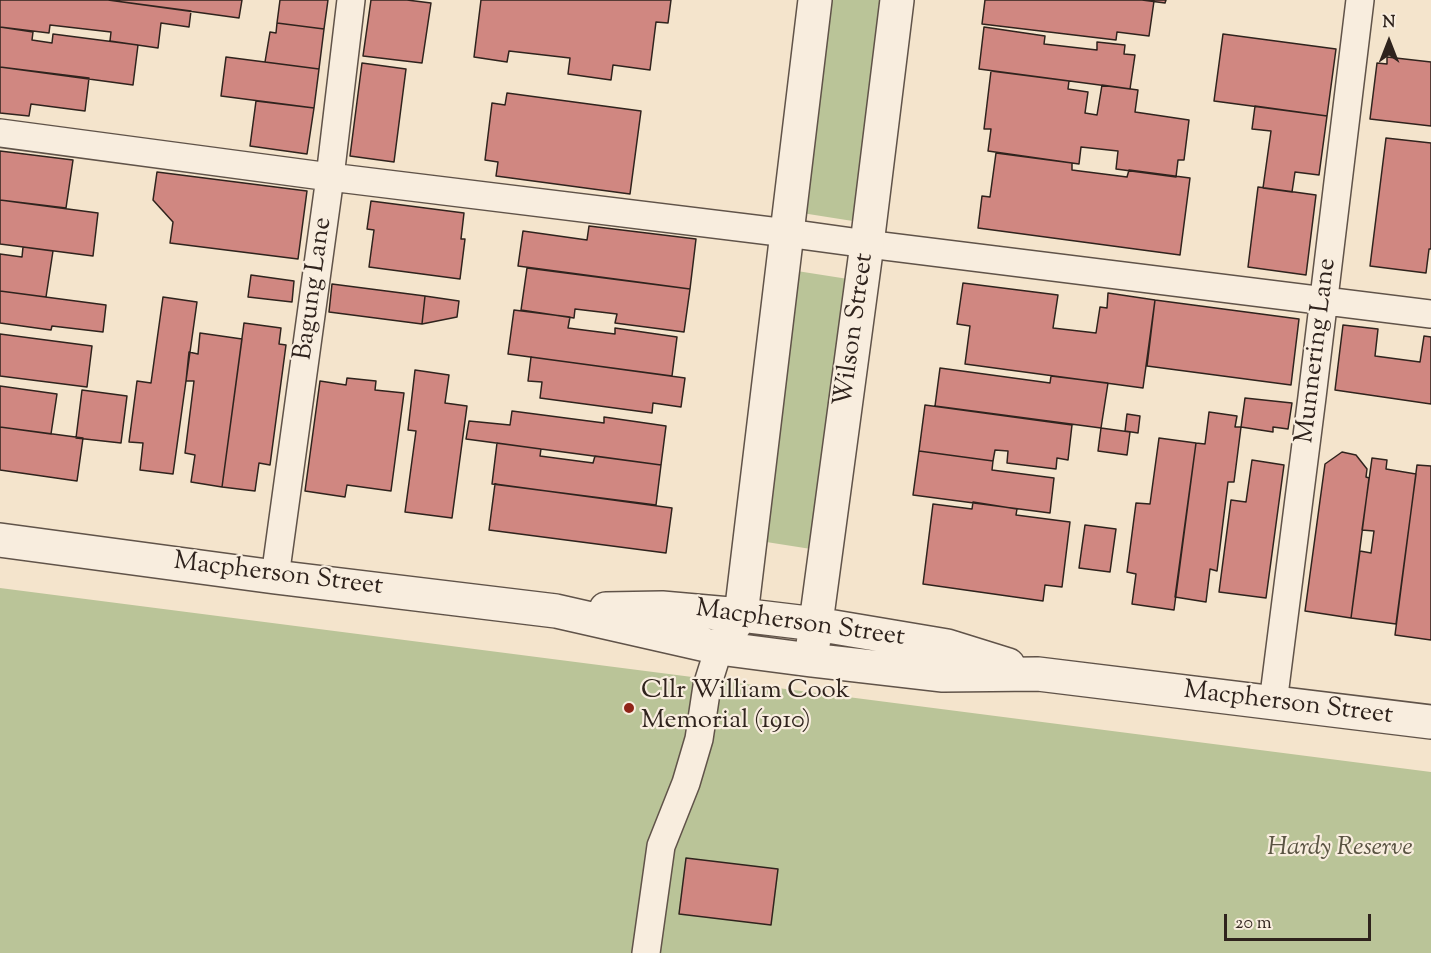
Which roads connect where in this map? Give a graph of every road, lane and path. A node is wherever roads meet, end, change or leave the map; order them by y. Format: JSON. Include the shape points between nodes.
{"nodes":[{"id":1,"x":351,"y":0,"type":"edge"},
{"id":2,"x":815,"y":0,"type":"edge"},
{"id":3,"x":897,"y":0,"type":"edge"},
{"id":4,"x":1360,"y":0,"type":"edge"},
{"id":5,"x":0,"y":133,"type":"edge"},
{"id":6,"x":330,"y":177,"type":"junction"},
{"id":7,"x":787,"y":233,"type":"junction"},
{"id":8,"x":867,"y":244,"type":"junction"},
{"id":9,"x":1324,"y":301,"type":"junction"},
{"id":10,"x":1431,"y":314,"type":"edge"},
{"id":11,"x":0,"y":540,"type":"edge"},
{"id":12,"x":275,"y":577,"type":"junction"},
{"id":13,"x":556,"y":610,"type":"junction"},
{"id":14,"x":741,"y":615,"type":"junction"},
{"id":15,"x":816,"y":624,"type":"junction"},
{"id":16,"x":719,"y":648,"type":"junction"},
{"id":17,"x":811,"y":660,"type":"junction"},
{"id":18,"x":1038,"y":674,"type":"junction"},
{"id":19,"x":1274,"y":703,"type":"junction"},
{"id":20,"x":1431,"y":722,"type":"edge"},
{"id":21,"x":646,"y":953,"type":"edge"}],
"edges":[{"from":1,"to":6,"type":"lane","name":"Bagung Lane"},
{"from":2,"to":7,"type":"street"},
{"from":3,"to":8,"type":"street","name":"Wilson Street"},
{"from":4,"to":9,"type":"lane","name":"Munnering Lane"},
{"from":5,"to":6,"type":"lane"},
{"from":6,"to":7,"type":"lane"},
{"from":6,"to":12,"type":"lane","name":"Bagung Lane"},
{"from":7,"to":8,"type":"lane"},
{"from":7,"to":14,"type":"street"},
{"from":8,"to":9,"type":"lane"},
{"from":8,"to":15,"type":"street","name":"Wilson Street"},
{"from":9,"to":10,"type":"lane"},
{"from":9,"to":19,"type":"lane","name":"Munnering Lane"},
{"from":11,"to":12,"type":"street","name":"Macpherson Street"},
{"from":12,"to":13,"type":"street","name":"Macpherson Street"},
{"from":13,"to":14,"type":"street","name":"Macpherson Street","via":[[662,608]]},
{"from":13,"to":16,"type":"street","name":"Macpherson Street"},
{"from":14,"to":15,"type":"street","name":"Macpherson Street"},
{"from":14,"to":16,"type":"street"},
{"from":15,"to":17,"type":"street","name":"Wilson Street"},
{"from":15,"to":18,"type":"street","name":"Macpherson Street","via":[[947,646]]},
{"from":16,"to":17,"type":"street","name":"Macpherson Street"},
{"from":16,"to":21,"type":"lane","via":[[707,686],[699,739],[661,846]]},
{"from":17,"to":18,"type":"street","name":"Macpherson Street","via":[[943,675]]},
{"from":18,"to":19,"type":"street","name":"Macpherson Street"},
{"from":19,"to":20,"type":"street","name":"Macpherson Street"}]}
